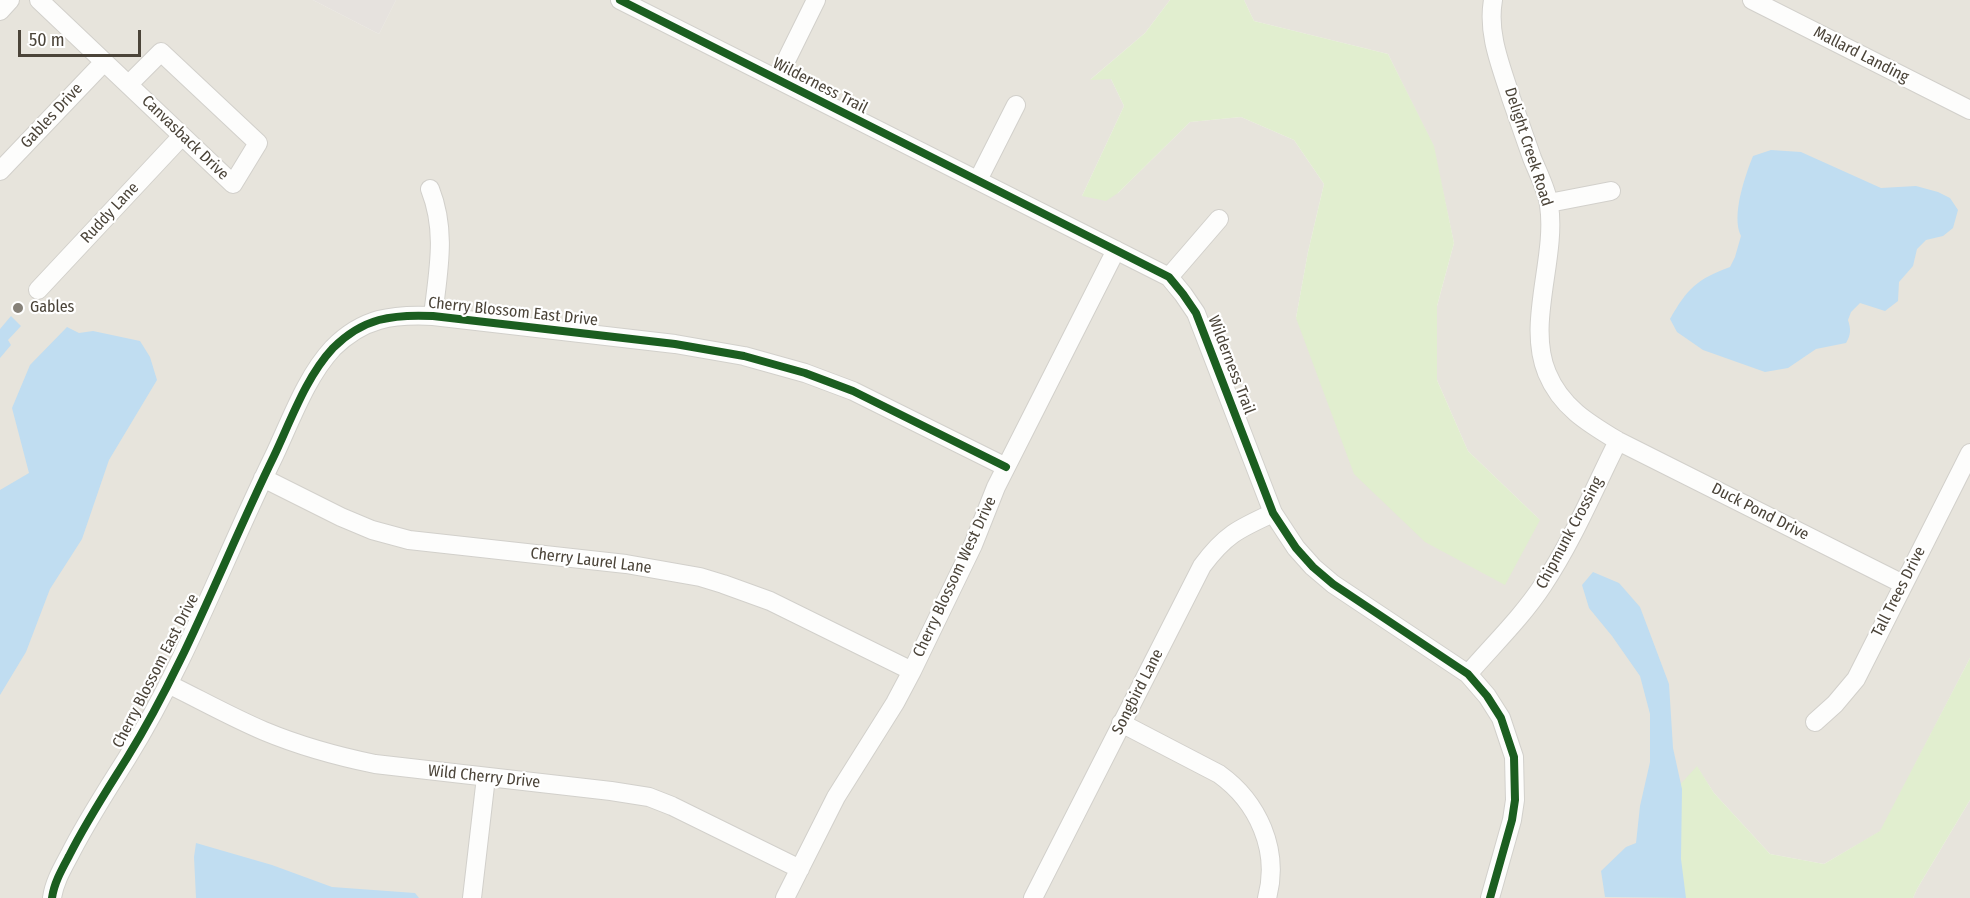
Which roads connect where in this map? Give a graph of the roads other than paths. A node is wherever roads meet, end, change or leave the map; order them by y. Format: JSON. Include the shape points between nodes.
{"nodes":[{"id":1,"x":10,"y":0,"type":"edge"},
{"id":2,"x":39,"y":0,"type":"edge"},
{"id":3,"x":620,"y":0,"type":"edge"},
{"id":4,"x":816,"y":0,"type":"edge"},
{"id":5,"x":1493,"y":0,"type":"edge"},
{"id":6,"x":1752,"y":0,"type":"edge"},
{"id":7,"x":0,"y":10,"type":"edge"},
{"id":8,"x":104,"y":62,"type":"junction"},
{"id":9,"x":777,"y":79,"type":"junction"},
{"id":10,"x":129,"y":84,"type":"junction"},
{"id":11,"x":1016,"y":105,"type":"dead end"},
{"id":12,"x":1970,"y":110,"type":"edge"},
{"id":13,"x":182,"y":136,"type":"junction"},
{"id":14,"x":0,"y":171,"type":"edge"},
{"id":15,"x":978,"y":180,"type":"junction"},
{"id":16,"x":430,"y":189,"type":"dead end"},
{"id":17,"x":1611,"y":191,"type":"dead end"},
{"id":18,"x":1549,"y":203,"type":"junction"},
{"id":19,"x":1219,"y":219,"type":"dead end"},
{"id":20,"x":1116,"y":250,"type":"junction"},
{"id":21,"x":1169,"y":277,"type":"junction"},
{"id":22,"x":38,"y":290,"type":"dead end"},
{"id":23,"x":433,"y":316,"type":"junction"},
{"id":24,"x":1618,"y":441,"type":"junction"},
{"id":25,"x":1970,"y":453,"type":"edge"},
{"id":26,"x":1006,"y":467,"type":"junction"},
{"id":27,"x":263,"y":478,"type":"junction"},
{"id":28,"x":1273,"y":513,"type":"junction"},
{"id":29,"x":1903,"y":584,"type":"junction"},
{"id":30,"x":912,"y":671,"type":"junction"},
{"id":31,"x":1468,"y":674,"type":"junction"},
{"id":32,"x":168,"y":684,"type":"junction"},
{"id":33,"x":1815,"y":722,"type":"dead end"},
{"id":34,"x":1121,"y":723,"type":"junction"},
{"id":35,"x":486,"y":777,"type":"junction"},
{"id":36,"x":800,"y":869,"type":"junction"},
{"id":37,"x":52,"y":898,"type":"edge"},
{"id":38,"x":472,"y":898,"type":"edge"},
{"id":39,"x":785,"y":898,"type":"edge"},
{"id":40,"x":1033,"y":898,"type":"edge"},
{"id":41,"x":1267,"y":898,"type":"edge"},
{"id":42,"x":1490,"y":898,"type":"edge"}],
"edges":[{"from":1,"to":7,"type":"street"},
{"from":2,"to":8,"type":"street","name":"Canvasback Drive"},
{"from":3,"to":9,"type":"street","name":"Wilderness Trail"},
{"from":4,"to":9,"type":"street"},
{"from":5,"to":18,"type":"street","name":"Delight Creek Road","via":[[1491,18],[1497,55]]},
{"from":6,"to":12,"type":"street","name":"Mallard Landing"},
{"from":8,"to":10,"type":"street","name":"Canvasback Drive"},
{"from":8,"to":14,"type":"street","name":"Gables Drive"},
{"from":9,"to":15,"type":"street","name":"Wilderness Trail"},
{"from":10,"to":13,"type":"street","name":"Canvasback Drive"},
{"from":10,"to":13,"type":"street","name":"Canvasback Drive","via":[[161,52],[258,143],[234,184]]},
{"from":11,"to":15,"type":"street"},
{"from":13,"to":22,"type":"street","name":"Ruddy Lane"},
{"from":15,"to":20,"type":"street","name":"Wilderness Trail"},
{"from":16,"to":23,"type":"street","via":[[440,224]]},
{"from":17,"to":18,"type":"street"},
{"from":18,"to":24,"type":"street","name":"Delight Creek Road","via":[[1550,243],[1542,304],[1543,360],[1559,397],[1570,410]]},
{"from":19,"to":21,"type":"street"},
{"from":20,"to":21,"type":"street","name":"Wilderness Trail"},
{"from":20,"to":26,"type":"street","name":"Cherry Blossom West Drive"},
{"from":21,"to":28,"type":"street","name":"Wilderness Trail","via":[[1196,313]]},
{"from":23,"to":26,"type":"street","name":"Cherry Blossom East Drive","via":[[675,344],[744,356],[853,391]]},
{"from":23,"to":27,"type":"street","name":"Cherry Blossom East Drive","via":[[379,319],[353,331],[335,347],[313,376]]},
{"from":24,"to":29,"type":"street","name":"Duck Pond Drive"},
{"from":24,"to":31,"type":"street","name":"Chipmunk Crossing","via":[[1543,586]]},
{"from":25,"to":29,"type":"street","name":"Tall Trees Drive"},
{"from":26,"to":30,"type":"street","name":"Cherry Blossom West Drive"},
{"from":27,"to":30,"type":"street","name":"Cherry Laurel Lane","via":[[341,517],[409,540],[626,564],[712,580],[770,601]]},
{"from":27,"to":32,"type":"street","name":"Cherry Blossom East Drive"},
{"from":28,"to":31,"type":"street","name":"Wilderness Trail","via":[[1296,548],[1326,578]]},
{"from":28,"to":34,"type":"street","name":"Songbird Lane","via":[[1228,537],[1202,566]]},
{"from":29,"to":33,"type":"street","name":"Tall Trees Drive","via":[[1856,679]]},
{"from":30,"to":36,"type":"street","name":"Cherry Blossom West Drive","via":[[836,797]]},
{"from":31,"to":42,"type":"street","name":"Wilderness Trail","via":[[1501,718],[1515,769],[1512,820]]},
{"from":32,"to":35,"type":"street","name":"Wild Cherry Drive","via":[[300,745],[375,764]]},
{"from":32,"to":37,"type":"street","name":"Cherry Blossom East Drive","via":[[76,842]]},
{"from":34,"to":40,"type":"street","name":"Songbird Lane"},
{"from":34,"to":41,"type":"street","via":[[1219,774],[1248,801],[1260,820],[1267,845]]},
{"from":35,"to":36,"type":"street","name":"Wild Cherry Drive","via":[[649,797]]},
{"from":35,"to":38,"type":"street"},
{"from":36,"to":39,"type":"street","name":"Cherry Blossom West Drive"}]}
